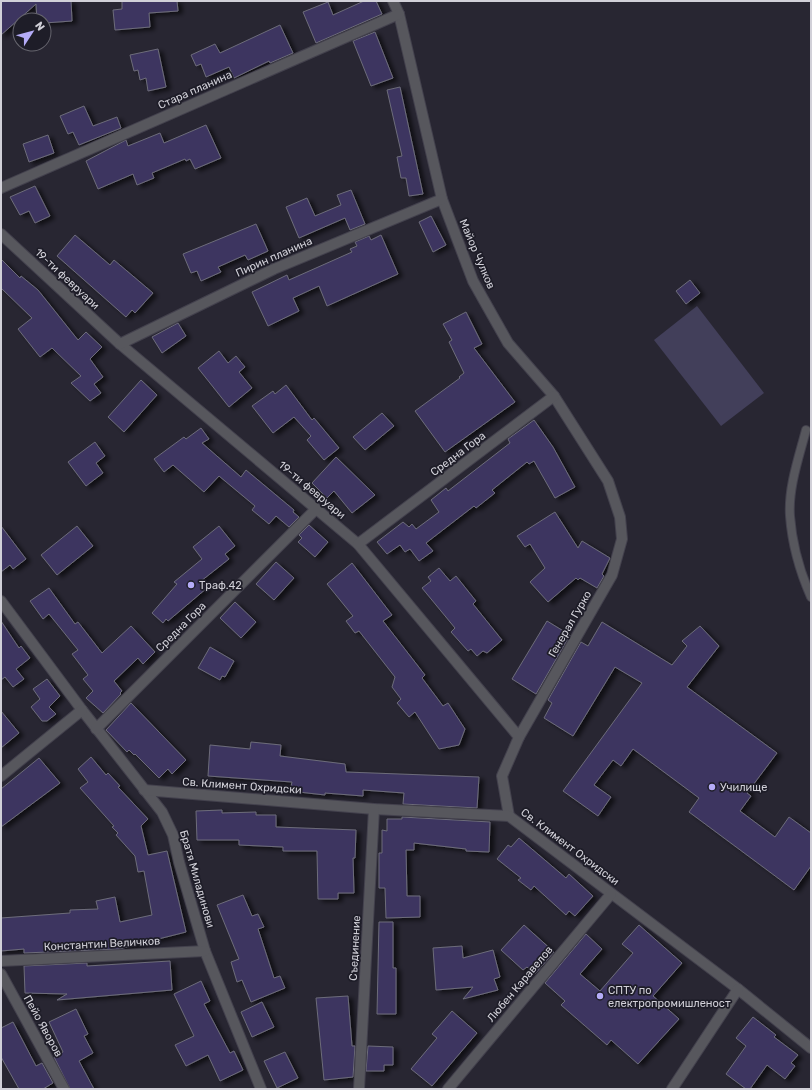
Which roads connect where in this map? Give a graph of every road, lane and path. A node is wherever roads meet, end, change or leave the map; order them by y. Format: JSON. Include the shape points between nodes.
{"nodes":[{"id":1,"x":393,"y":1,"type":"edge"},
{"id":2,"x":399,"y":14,"type":"junction"},
{"id":3,"x":1,"y":188,"type":"edge"},
{"id":4,"x":442,"y":199,"type":"junction"},
{"id":5,"x":2,"y":237,"type":"edge"},
{"id":6,"x":120,"y":344,"type":"junction"},
{"id":7,"x":554,"y":396,"type":"junction"},
{"id":8,"x":806,"y":430,"type":"dead end"},
{"id":9,"x":316,"y":508,"type":"junction"},
{"id":10,"x":620,"y":517,"type":"joint"},
{"id":11,"x":358,"y":544,"type":"junction"},
{"id":12,"x":811,"y":597,"type":"edge"},
{"id":13,"x":2,"y":606,"type":"edge"},
{"id":14,"x":82,"y":710,"type":"junction"},
{"id":15,"x":96,"y":729,"type":"junction"},
{"id":16,"x":519,"y":736,"type":"junction"},
{"id":17,"x":1,"y":776,"type":"edge"},
{"id":18,"x":144,"y":790,"type":"junction"},
{"id":19,"x":374,"y":808,"type":"junction"},
{"id":20,"x":509,"y":816,"type":"junction"},
{"id":21,"x":611,"y":894,"type":"junction"},
{"id":22,"x":205,"y":951,"type":"junction"},
{"id":23,"x":1,"y":961,"type":"edge"},
{"id":24,"x":1,"y":974,"type":"edge"},
{"id":25,"x":738,"y":989,"type":"junction"},
{"id":26,"x":811,"y":1048,"type":"edge"},
{"id":27,"x":64,"y":1089,"type":"edge"},
{"id":28,"x":261,"y":1089,"type":"edge"},
{"id":29,"x":359,"y":1089,"type":"edge"},
{"id":30,"x":448,"y":1089,"type":"edge"},
{"id":31,"x":672,"y":1089,"type":"edge"}],
"edges":[{"from":1,"to":2,"type":"street","name":"Майор Чулков"},
{"from":2,"to":3,"type":"street","name":"Стара планина"},
{"from":2,"to":4,"type":"street","name":"Майор Чулков"},
{"from":4,"to":6,"type":"street","name":"Пирин планина","via":[[274,269]]},
{"from":4,"to":7,"type":"street","name":"Майор Чулков","via":[[473,281],[508,343]]},
{"from":5,"to":6,"type":"street","name":"19-ти февруари"},
{"from":6,"to":9,"type":"street","name":"19-ти февруари"},
{"from":7,"to":10,"type":"street","name":"Майор Чулков","via":[[608,480]]},
{"from":7,"to":11,"type":"street","name":"Средна Гора"},
{"from":8,"to":12,"type":"lane","via":[[795,471],[790,515],[794,542]]},
{"from":9,"to":11,"type":"street","name":"19-ти февруари"},
{"from":9,"to":15,"type":"street","name":"Средна Гора"},
{"from":10,"to":16,"type":"street","name":"Генерал Гурко","via":[[622,539],[612,575]]},
{"from":11,"to":16,"type":"street","name":"19-ти февруари"},
{"from":13,"to":14,"type":"street","name":"Братя Миладинови"},
{"from":14,"to":15,"type":"street","name":"Братя Миладинови"},
{"from":14,"to":17,"type":"street"},
{"from":15,"to":18,"type":"street","name":"Братя Миладинови"},
{"from":16,"to":20,"type":"street","via":[[502,776]]},
{"from":18,"to":19,"type":"street","name":"Св. Климент Охридски"},
{"from":18,"to":22,"type":"street","name":"Братя Миладинови","via":[[162,812],[173,835]]},
{"from":19,"to":20,"type":"street","name":"Св. Климент Охридски"},
{"from":19,"to":29,"type":"street","name":"Съединение"},
{"from":20,"to":21,"type":"street","name":"Св. Климент Охридски"},
{"from":21,"to":25,"type":"street","name":"Св. Климент Охридски"},
{"from":21,"to":30,"type":"street","name":"Любен Каравелов"},
{"from":22,"to":23,"type":"street","name":"Константин Величков"},
{"from":22,"to":28,"type":"street","name":"Братя Миладинови"},
{"from":24,"to":27,"type":"street","name":"Пейо Яворов"},
{"from":25,"to":26,"type":"street","name":"Св. Климент Охридски"},
{"from":25,"to":31,"type":"street"}]}
